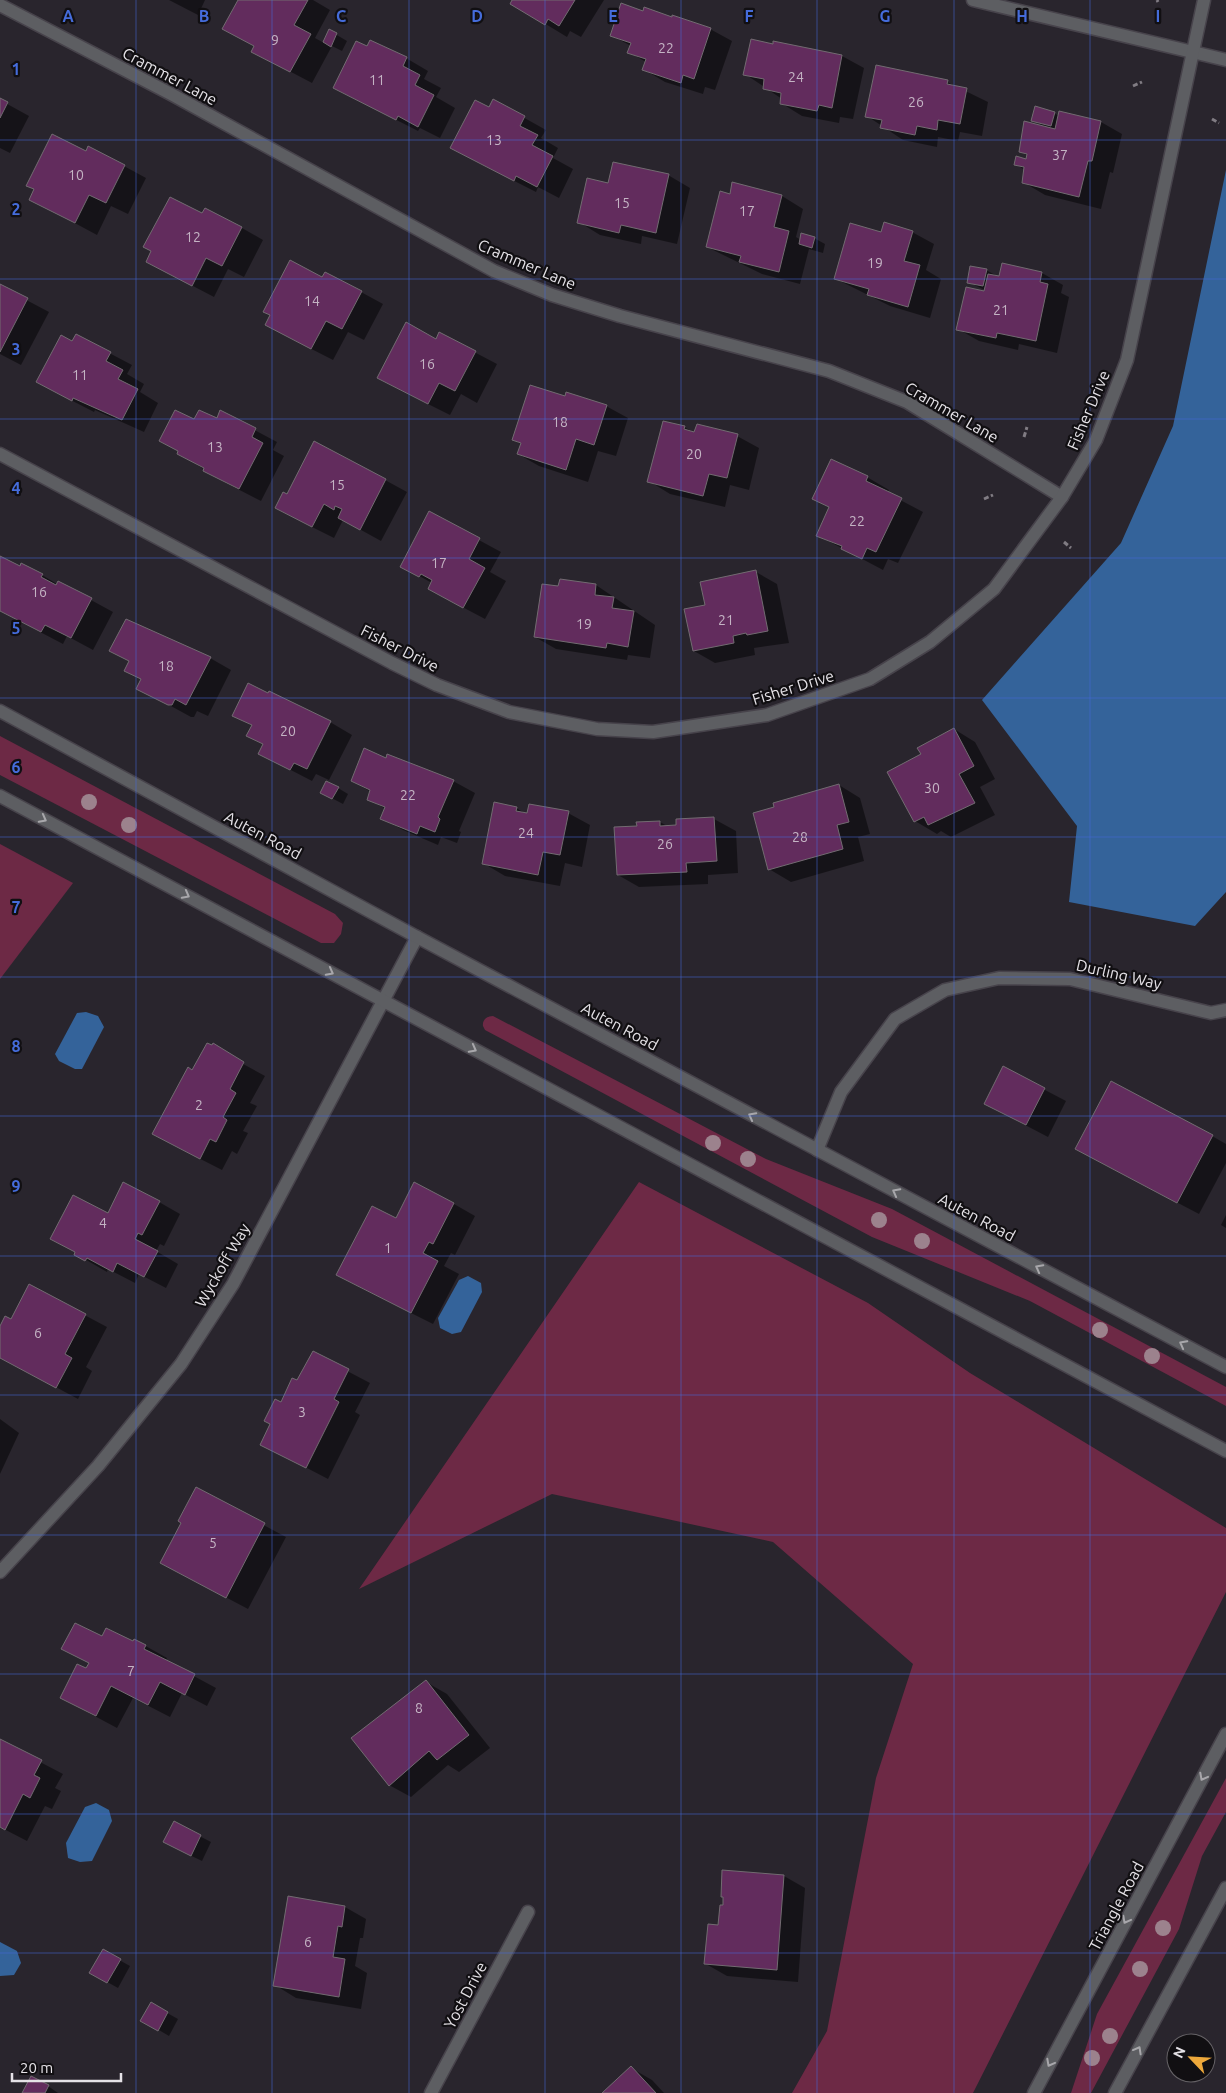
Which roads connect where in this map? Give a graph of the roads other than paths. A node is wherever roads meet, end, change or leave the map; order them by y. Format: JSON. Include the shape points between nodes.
{"nodes":[{"id":1,"x":973,"y":0,"type":"edge"},
{"id":2,"x":1204,"y":0,"type":"edge"},
{"id":3,"x":0,"y":5,"type":"edge"},
{"id":4,"x":1192,"y":52,"type":"junction"},
{"id":5,"x":1226,"y":60,"type":"edge"},
{"id":6,"x":0,"y":454,"type":"edge"},
{"id":7,"x":1062,"y":497,"type":"junction"},
{"id":8,"x":0,"y":711,"type":"edge"},
{"id":9,"x":0,"y":796,"type":"edge"},
{"id":10,"x":417,"y":937,"type":"junction"},
{"id":11,"x":382,"y":1000,"type":"junction"},
{"id":12,"x":1226,"y":1010,"type":"edge"},
{"id":13,"x":817,"y":1150,"type":"junction"},
{"id":14,"x":1226,"y":1367,"type":"edge"},
{"id":15,"x":1226,"y":1450,"type":"edge"},
{"id":16,"x":0,"y":1572,"type":"edge"},
{"id":17,"x":1226,"y":1734,"type":"edge"},
{"id":18,"x":1226,"y":1888,"type":"edge"},
{"id":19,"x":528,"y":1912,"type":"dead end"},
{"id":20,"x":430,"y":2093,"type":"edge"},
{"id":21,"x":1034,"y":2093,"type":"edge"},
{"id":22,"x":1115,"y":2093,"type":"edge"}],
"edges":[{"from":1,"to":4,"type":"street"},
{"from":2,"to":4,"type":"street","name":"Fisher Drive"},
{"from":3,"to":7,"type":"street","name":"Crammer Lane","via":[[172,94],[494,271],[552,295],[620,316],[829,371],[899,399]]},
{"from":4,"to":5,"type":"street"},
{"from":4,"to":7,"type":"street","name":"Fisher Drive","via":[[1127,360],[1096,440]]},
{"from":6,"to":7,"type":"street","name":"Fisher Drive","via":[[437,685],[508,712],[597,729],[652,732],[767,715],[870,680],[930,642],[994,589]]},
{"from":8,"to":10,"type":"street","name":"Auten Road"},
{"from":9,"to":11,"type":"street","one_way":true},
{"from":10,"to":11,"type":"street","name":"Wyckoff Way"},
{"from":13,"to":10,"type":"street","name":"Auten Road","one_way":true},
{"from":11,"to":15,"type":"street","one_way":true},
{"from":11,"to":16,"type":"street","name":"Wyckoff Way","via":[[232,1284],[181,1364],[98,1466]]},
{"from":12,"to":13,"type":"street","name":"Durling Way","via":[[1211,1013],[1070,979],[999,978],[945,990],[895,1019],[841,1092]]},
{"from":14,"to":13,"type":"street","name":"Auten Road","one_way":true},
{"from":17,"to":21,"type":"street","name":"Triangle Road","one_way":true},
{"from":22,"to":18,"type":"street","one_way":true},
{"from":19,"to":20,"type":"street","name":"Yost Drive"}]}
